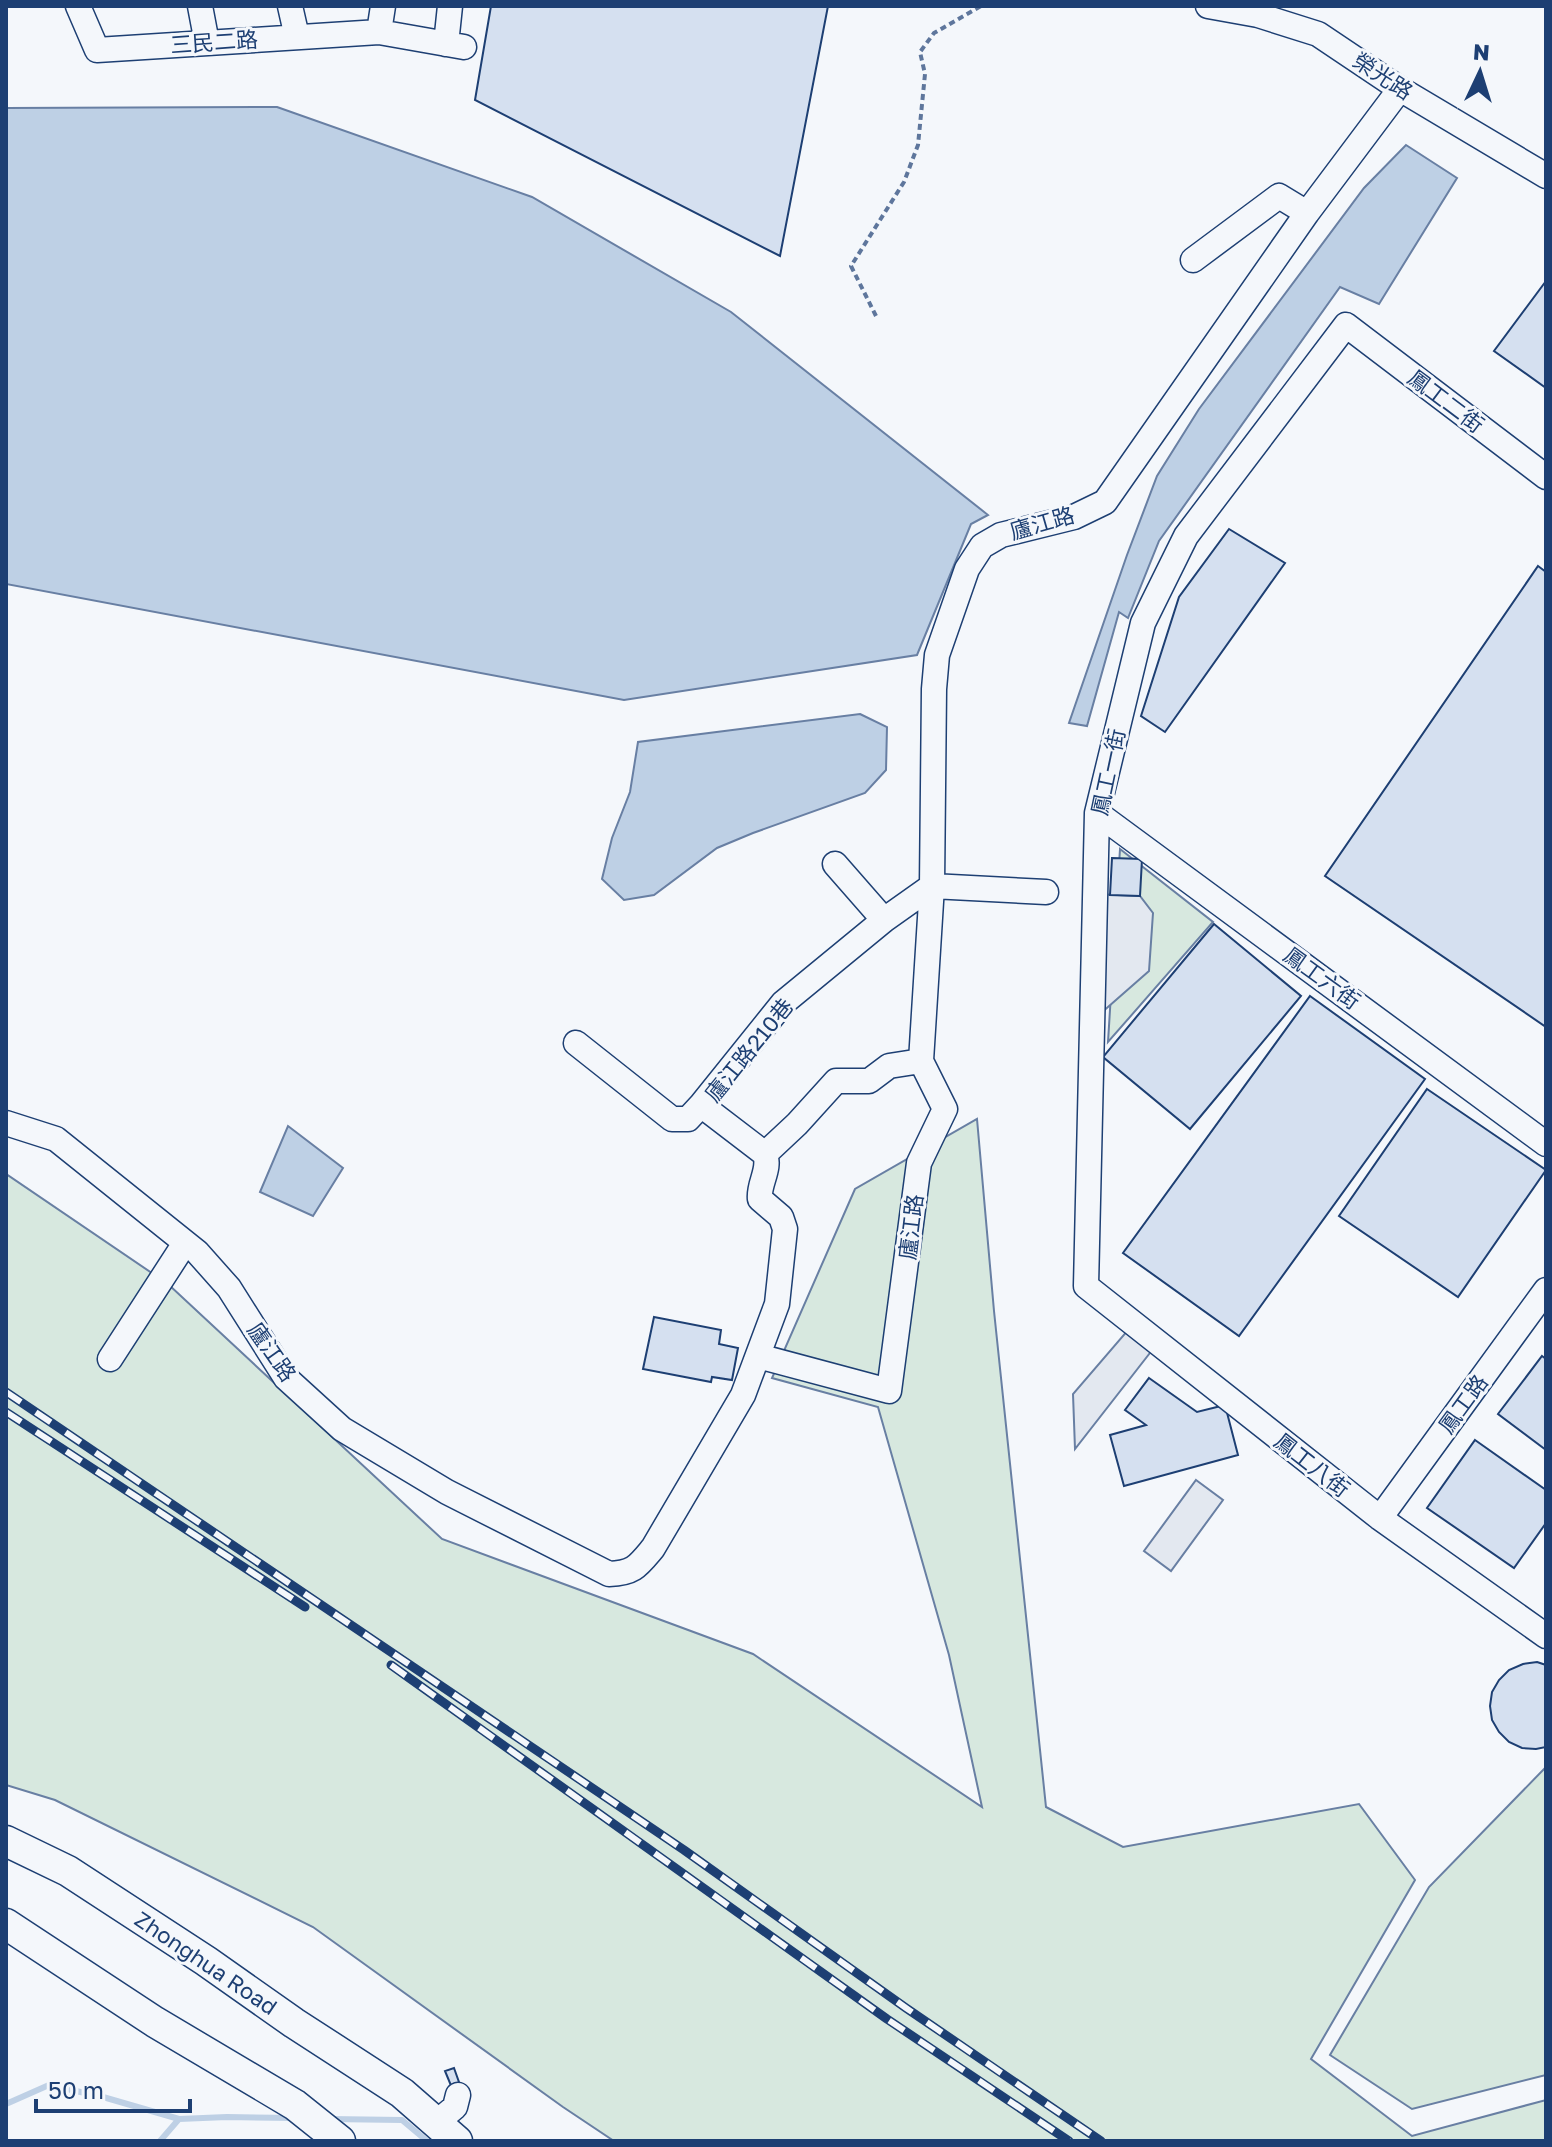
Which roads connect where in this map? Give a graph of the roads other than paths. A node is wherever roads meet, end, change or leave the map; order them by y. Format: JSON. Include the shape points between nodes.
{"nodes":[{"id":1,"x":78,"y":6,"type":"edge"},
{"id":2,"x":200,"y":6,"type":"edge"},
{"id":3,"x":290,"y":6,"type":"edge"},
{"id":4,"x":383,"y":6,"type":"edge"},
{"id":5,"x":450,"y":6,"type":"edge"},
{"id":6,"x":1208,"y":6,"type":"edge"},
{"id":7,"x":379,"y":32,"type":"junction"},
{"id":8,"x":297,"y":37,"type":"junction"},
{"id":9,"x":207,"y":43,"type":"junction"},
{"id":10,"x":1400,"y":89,"type":"junction"},
{"id":11,"x":1546,"y":176,"type":"edge"},
{"id":12,"x":1307,"y":213,"type":"junction"},
{"id":13,"x":1193,"y":260,"type":"dead end"},
{"id":14,"x":1346,"y":325,"type":"joint"},
{"id":15,"x":1546,"y":477,"type":"edge"},
{"id":16,"x":1097,"y":813,"type":"junction"},
{"id":17,"x":835,"y":864,"type":"dead end"},
{"id":18,"x":932,"y":886,"type":"junction"},
{"id":19,"x":1046,"y":892,"type":"dead end"},
{"id":20,"x":884,"y":920,"type":"junction"},
{"id":21,"x":576,"y":1043,"type":"dead end"},
{"id":22,"x":921,"y":1061,"type":"junction"},
{"id":23,"x":701,"y":1105,"type":"junction"},
{"id":24,"x":6,"y":1123,"type":"edge"},
{"id":25,"x":1546,"y":1144,"type":"edge"},
{"id":26,"x":765,"y":1154,"type":"junction"},
{"id":27,"x":185,"y":1243,"type":"junction"},
{"id":28,"x":1086,"y":1286,"type":"joint"},
{"id":29,"x":1546,"y":1290,"type":"edge"},
{"id":30,"x":758,"y":1356,"type":"junction"},
{"id":31,"x":110,"y":1359,"type":"dead end"},
{"id":32,"x":1380,"y":1518,"type":"junction"},
{"id":33,"x":1546,"y":1636,"type":"edge"},
{"id":34,"x":6,"y":1841,"type":"edge"},
{"id":35,"x":6,"y":1924,"type":"edge"},
{"id":36,"x":452,"y":2116,"type":"edge"},
{"id":37,"x":340,"y":2141,"type":"edge"}],
"edges":[{"from":1,"to":9,"type":"street","name":"三民二路","via":[[97,50]]},
{"from":2,"to":9,"type":"street"},
{"from":3,"to":8,"type":"street"},
{"from":4,"to":7,"type":"street"},
{"from":5,"to":7,"type":"street","name":"三民二路","via":[[455,46]]},
{"from":6,"to":10,"type":"street","name":"榮光路","via":[[1318,34]]},
{"from":7,"to":8,"type":"street","name":"三民二路"},
{"from":8,"to":9,"type":"street","name":"三民二路"},
{"from":10,"to":11,"type":"street","name":"榮光路"},
{"from":10,"to":12,"type":"street","name":"廬江路"},
{"from":12,"to":13,"type":"street","via":[[1279,196]]},
{"from":12,"to":18,"type":"street","name":"廬江路","via":[[1105,502],[1074,517],[1001,535],[982,546],[967,569],[937,655]]},
{"from":14,"to":15,"type":"street","name":"鳳工二街"},
{"from":14,"to":16,"type":"street","name":"鳳工一街","via":[[1186,536],[1143,623]]},
{"from":16,"to":25,"type":"street","name":"鳳工六街"},
{"from":16,"to":28,"type":"street","name":"鳳工一街"},
{"from":17,"to":20,"type":"street"},
{"from":18,"to":19,"type":"street"},
{"from":18,"to":20,"type":"street","name":"廬江路210巷"},
{"from":18,"to":22,"type":"street","name":"廬江路"},
{"from":20,"to":23,"type":"street","name":"廬江路210巷","via":[[783,1003]]},
{"from":21,"to":23,"type":"street","via":[[672,1119],[688,1119]]},
{"from":22,"to":26,"type":"street","via":[[889,1066],[869,1081],[836,1081]]},
{"from":22,"to":30,"type":"street","name":"廬江路","via":[[945,1109],[919,1163],[889,1391]]},
{"from":23,"to":26,"type":"street","name":"廬江路210巷"},
{"from":24,"to":27,"type":"street","name":"廬江路","via":[[56,1139]]},
{"from":26,"to":30,"type":"street","via":[[760,1199],[781,1217],[785,1229],[777,1304]]},
{"from":27,"to":30,"type":"street","name":"廬江路","via":[[229,1288],[286,1378],[342,1429],[447,1492],[609,1574],[636,1568],[653,1548],[743,1395]]},
{"from":27,"to":31,"type":"street"},
{"from":28,"to":32,"type":"street","name":"鳳工八街"},
{"from":29,"to":32,"type":"street","name":"鳳工路"},
{"from":32,"to":33,"type":"street","name":"鳳工八街"},
{"from":34,"to":36,"type":"main road","name":"Zhonghua Road","via":[[68,1871],[402,2093]]},
{"from":35,"to":37,"type":"main road","via":[[295,2105]]}]}
